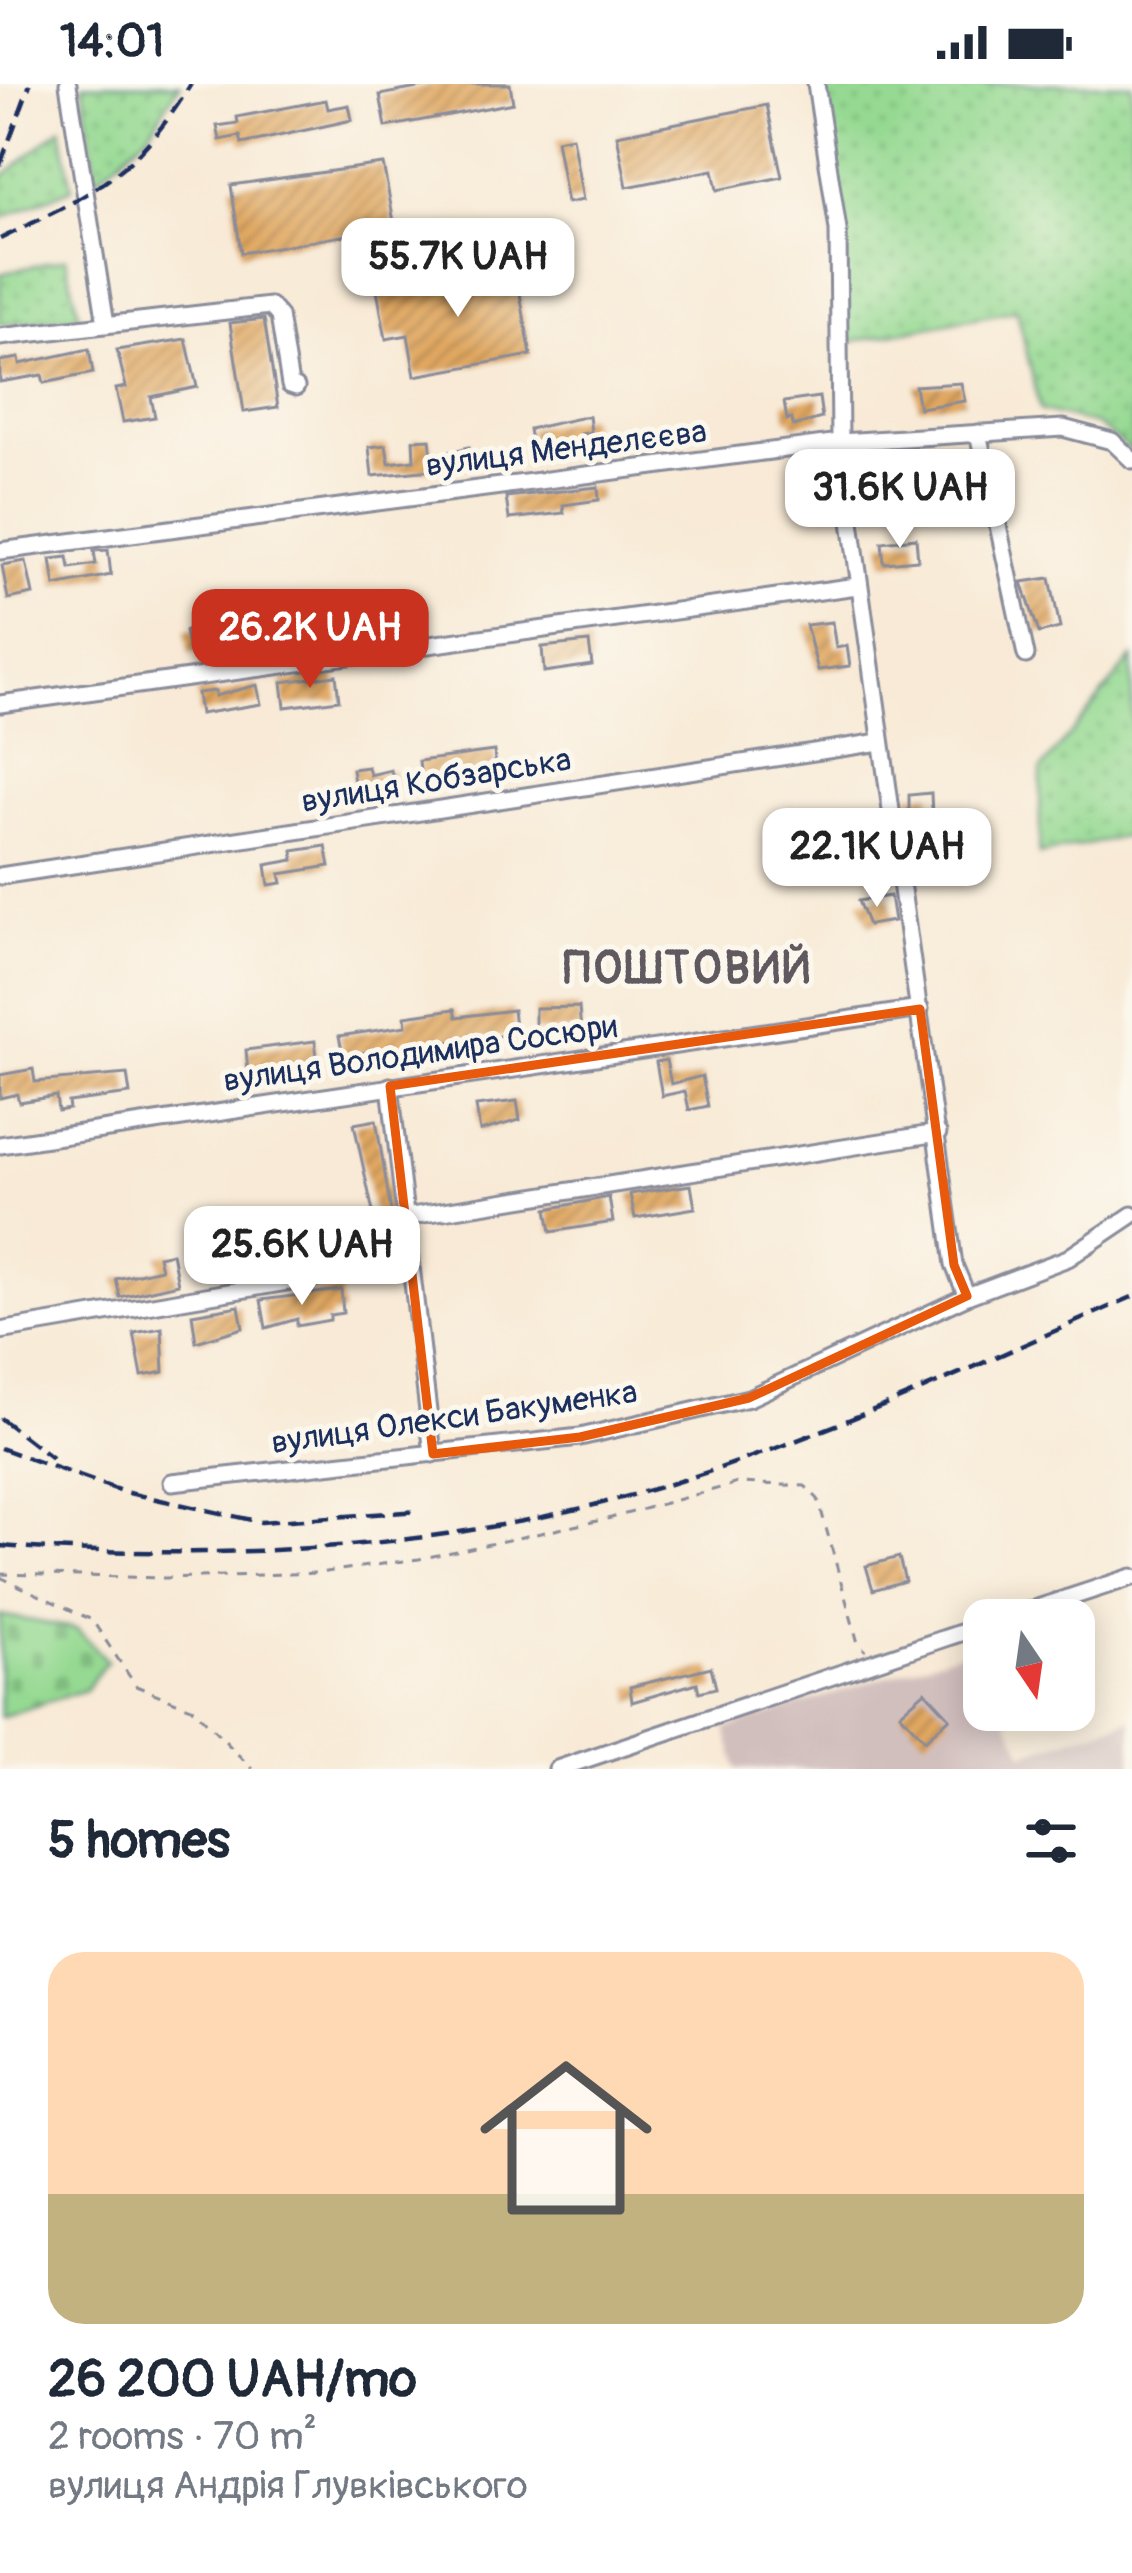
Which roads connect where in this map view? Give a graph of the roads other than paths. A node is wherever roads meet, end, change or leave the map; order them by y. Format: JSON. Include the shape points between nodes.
{"nodes":[{"id":1,"x":68,"y":84,"type":"edge"},
{"id":2,"x":816,"y":84,"type":"edge"},
{"id":3,"x":106,"y":325,"type":"junction"},
{"id":4,"x":0,"y":337,"type":"edge"},
{"id":5,"x":296,"y":387,"type":"dead end"},
{"id":6,"x":978,"y":433,"type":"junction"},
{"id":7,"x":840,"y":442,"type":"junction"},
{"id":8,"x":1132,"y":460,"type":"edge"},
{"id":9,"x":0,"y":550,"type":"edge"},
{"id":10,"x":857,"y":586,"type":"junction"},
{"id":11,"x":1026,"y":656,"type":"dead end"},
{"id":12,"x":0,"y":704,"type":"edge"},
{"id":13,"x":880,"y":742,"type":"junction"},
{"id":14,"x":0,"y":876,"type":"edge"},
{"id":15,"x":920,"y":1009,"type":"junction"},
{"id":16,"x":389,"y":1085,"type":"junction"},
{"id":17,"x":938,"y":1133,"type":"junction"},
{"id":18,"x":0,"y":1145,"type":"edge"},
{"id":19,"x":1132,"y":1215,"type":"edge"},
{"id":20,"x":405,"y":1217,"type":"junction"},
{"id":21,"x":410,"y":1261,"type":"junction"},
{"id":22,"x":967,"y":1296,"type":"junction"},
{"id":23,"x":0,"y":1331,"type":"edge"},
{"id":24,"x":433,"y":1454,"type":"junction"},
{"id":25,"x":172,"y":1482,"type":"dead end"},
{"id":26,"x":1132,"y":1577,"type":"edge"},
{"id":27,"x":1065,"y":1599,"type":"edge"},
{"id":28,"x":963,"y":1632,"type":"edge"},
{"id":29,"x":557,"y":1769,"type":"edge"}],
"edges":[{"from":1,"to":3,"type":"street"},
{"from":2,"to":7,"type":"street","via":[[838,230]]},
{"from":3,"to":4,"type":"street"},
{"from":3,"to":5,"type":"street","via":[[270,306]]},
{"from":6,"to":7,"type":"street","name":"вулиця Менделєєва"},
{"from":6,"to":8,"type":"street","name":"вулиця Менделєєва","via":[[1064,428],[1112,441]]},
{"from":6,"to":11,"type":"street"},
{"from":7,"to":9,"type":"street","name":"вулиця Менделєєва"},
{"from":7,"to":10,"type":"street"},
{"from":10,"to":12,"type":"street"},
{"from":10,"to":13,"type":"street"},
{"from":13,"to":14,"type":"street","name":"вулиця Кобзарська"},
{"from":13,"to":15,"type":"street"},
{"from":15,"to":16,"type":"street","name":"вулиця Володимира Сосюри"},
{"from":15,"to":17,"type":"street"},
{"from":16,"to":18,"type":"street","name":"вулиця Володимира Сосюри"},
{"from":16,"to":20,"type":"street"},
{"from":17,"to":20,"type":"street"},
{"from":17,"to":22,"type":"street","via":[[954,1265]]},
{"from":19,"to":22,"type":"street","name":"вулиця Олекси Бакуменка","via":[[1068,1258]]},
{"from":20,"to":21,"type":"street"},
{"from":21,"to":23,"type":"street"},
{"from":21,"to":24,"type":"street"},
{"from":22,"to":24,"type":"street","name":"вулиця Олекси Бакуменка","via":[[749,1398],[580,1437]]},
{"from":24,"to":25,"type":"street","name":"вулиця Олекси Бакуменка"},
{"from":26,"to":27,"type":"street"},
{"from":28,"to":29,"type":"street"}]}
